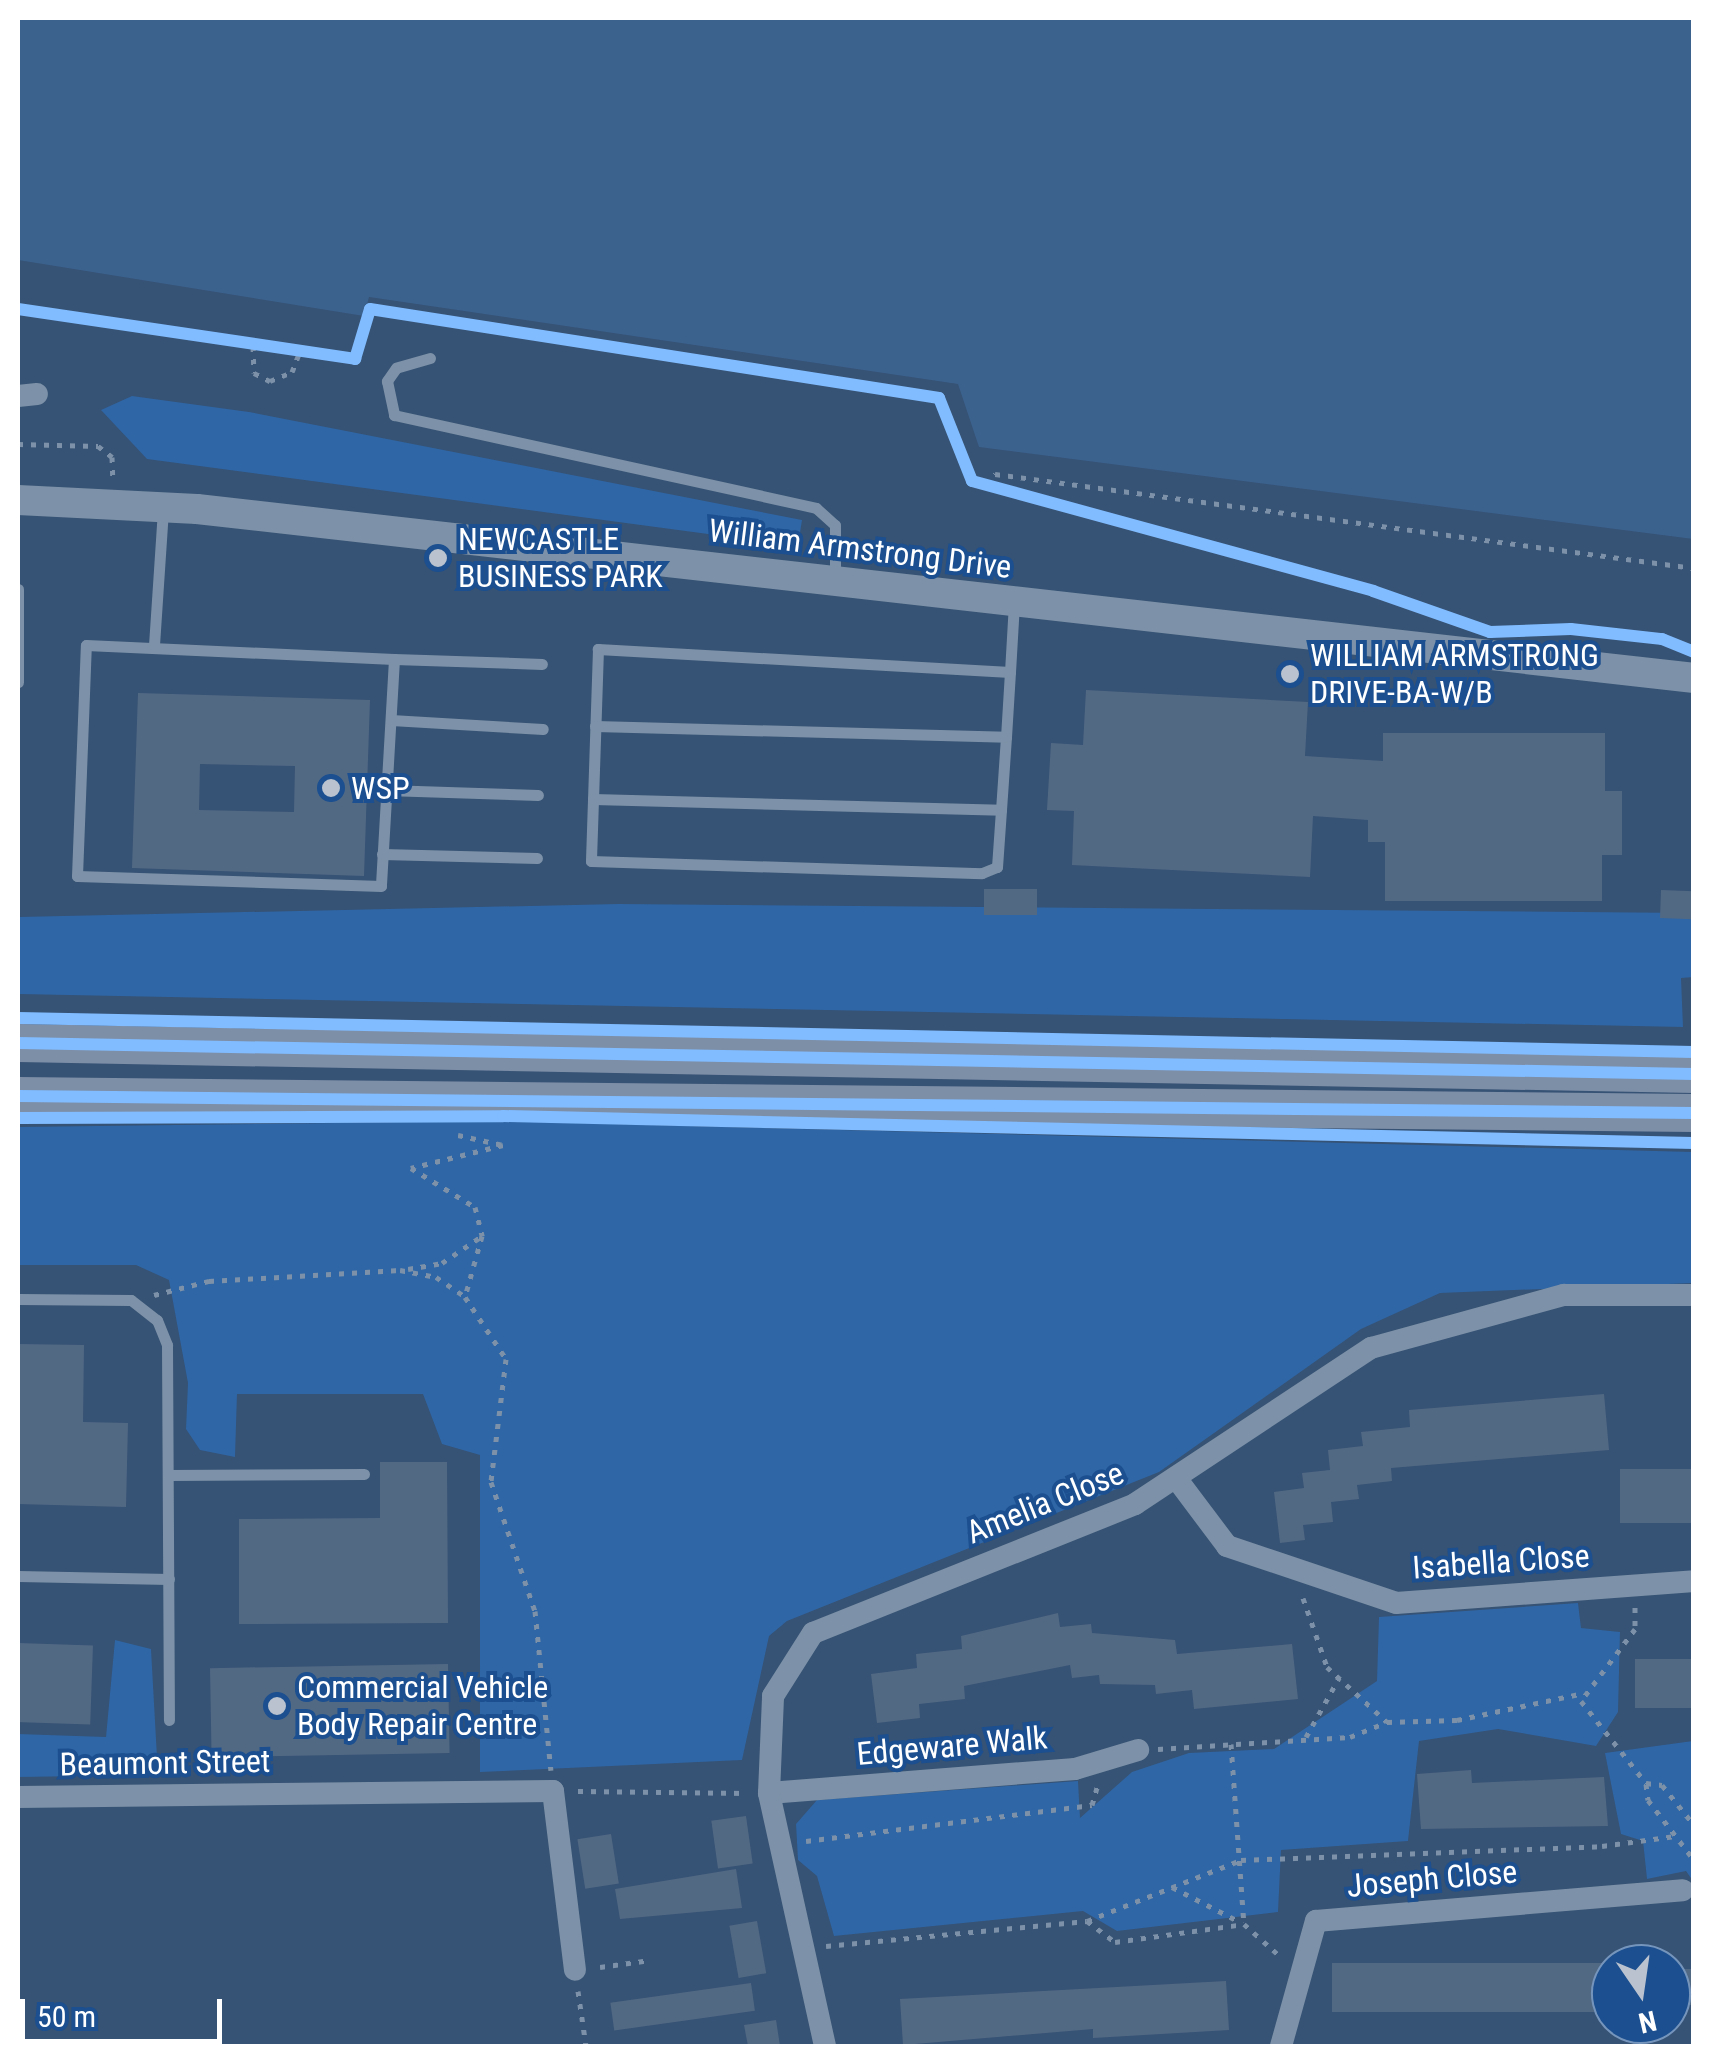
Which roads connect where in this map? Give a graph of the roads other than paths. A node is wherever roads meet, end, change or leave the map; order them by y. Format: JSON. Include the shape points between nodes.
{"nodes":[{"id":1,"x":430,"y":358,"type":"dead end"},
{"id":2,"x":18,"y":500,"type":"edge"},
{"id":3,"x":163,"y":507,"type":"junction"},
{"id":4,"x":836,"y":579,"type":"junction"},
{"id":5,"x":18,"y":589,"type":"edge"},
{"id":6,"x":1014,"y":602,"type":"junction"},
{"id":7,"x":154,"y":645,"type":"junction"},
{"id":8,"x":394,"y":659,"type":"junction"},
{"id":9,"x":542,"y":664,"type":"dead end"},
{"id":10,"x":1010,"y":672,"type":"junction"},
{"id":11,"x":1694,"y":678,"type":"edge"},
{"id":12,"x":18,"y":682,"type":"edge"},
{"id":13,"x":390,"y":720,"type":"junction"},
{"id":14,"x":595,"y":726,"type":"junction"},
{"id":15,"x":543,"y":729,"type":"dead end"},
{"id":16,"x":1006,"y":737,"type":"junction"},
{"id":17,"x":386,"y":790,"type":"junction"},
{"id":18,"x":538,"y":795,"type":"dead end"},
{"id":19,"x":593,"y":799,"type":"junction"},
{"id":20,"x":1001,"y":810,"type":"junction"},
{"id":21,"x":382,"y":854,"type":"junction"},
{"id":22,"x":538,"y":858,"type":"dead end"},
{"id":23,"x":18,"y":1042,"type":"edge"},
{"id":24,"x":1694,"y":1074,"type":"edge"},
{"id":25,"x":18,"y":1096,"type":"edge"},
{"id":26,"x":1694,"y":1113,"type":"edge"},
{"id":27,"x":1694,"y":1296,"type":"edge"},
{"id":28,"x":18,"y":1299,"type":"edge"},
{"id":29,"x":364,"y":1474,"type":"dead end"},
{"id":30,"x":168,"y":1475,"type":"junction"},
{"id":31,"x":1176,"y":1478,"type":"junction"},
{"id":32,"x":18,"y":1576,"type":"edge"},
{"id":33,"x":169,"y":1580,"type":"junction"},
{"id":34,"x":1694,"y":1581,"type":"edge"},
{"id":35,"x":169,"y":1720,"type":"dead end"},
{"id":36,"x":1138,"y":1750,"type":"road end"},
{"id":37,"x":769,"y":1793,"type":"junction"},
{"id":38,"x":18,"y":1797,"type":"edge"},
{"id":39,"x":1683,"y":1890,"type":"dead end"},
{"id":40,"x":575,"y":1970,"type":"road end"},
{"id":41,"x":825,"y":2046,"type":"edge"},
{"id":42,"x":1281,"y":2046,"type":"edge"}],
"edges":[{"from":1,"to":4,"type":"lane","via":[[396,368],[386,382],[394,416],[816,508],[835,525]]},
{"from":2,"to":3,"type":"street","name":"William Armstrong Drive"},
{"from":3,"to":4,"type":"street","name":"William Armstrong Drive"},
{"from":3,"to":7,"type":"lane"},
{"from":4,"to":6,"type":"street","name":"William Armstrong Drive"},
{"from":5,"to":12,"type":"lane"},
{"from":6,"to":10,"type":"lane"},
{"from":6,"to":11,"type":"street","name":"William Armstrong Drive"},
{"from":7,"to":8,"type":"lane"},
{"from":7,"to":21,"type":"lane","via":[[86,645],[78,876],[380,886]]},
{"from":8,"to":9,"type":"lane"},
{"from":8,"to":13,"type":"lane"},
{"from":10,"to":14,"type":"lane","via":[[598,649]]},
{"from":10,"to":16,"type":"lane"},
{"from":13,"to":15,"type":"lane"},
{"from":13,"to":17,"type":"lane"},
{"from":14,"to":16,"type":"lane"},
{"from":14,"to":19,"type":"lane"},
{"from":16,"to":20,"type":"lane"},
{"from":17,"to":18,"type":"lane"},
{"from":17,"to":21,"type":"lane"},
{"from":19,"to":20,"type":"lane"},
{"from":19,"to":20,"type":"lane","via":[[591,861],[923,871],[997,867]]},
{"from":21,"to":22,"type":"lane"},
{"from":23,"to":24,"type":"main road"},
{"from":25,"to":26,"type":"main road"},
{"from":27,"to":31,"type":"street","name":"Amelia Close","via":[[1564,1295],[1372,1348]]},
{"from":28,"to":30,"type":"lane","via":[[132,1300],[157,1320],[166,1345]]},
{"from":29,"to":30,"type":"lane"},
{"from":30,"to":33,"type":"lane"},
{"from":31,"to":34,"type":"street","name":"Isabella Close","via":[[1227,1546],[1396,1603]]},
{"from":31,"to":37,"type":"street","name":"Amelia Close","via":[[1135,1504],[813,1633],[773,1696]]},
{"from":32,"to":33,"type":"lane"},
{"from":33,"to":35,"type":"lane"},
{"from":36,"to":37,"type":"street","name":"Edgeware Walk","via":[[1104,1760]]},
{"from":37,"to":41,"type":"street","name":"Amelia Close"},
{"from":38,"to":40,"type":"street","name":"Beaumont Street","via":[[553,1791]]},
{"from":39,"to":42,"type":"street","name":"Joseph Close","via":[[1316,1921]]}]}
